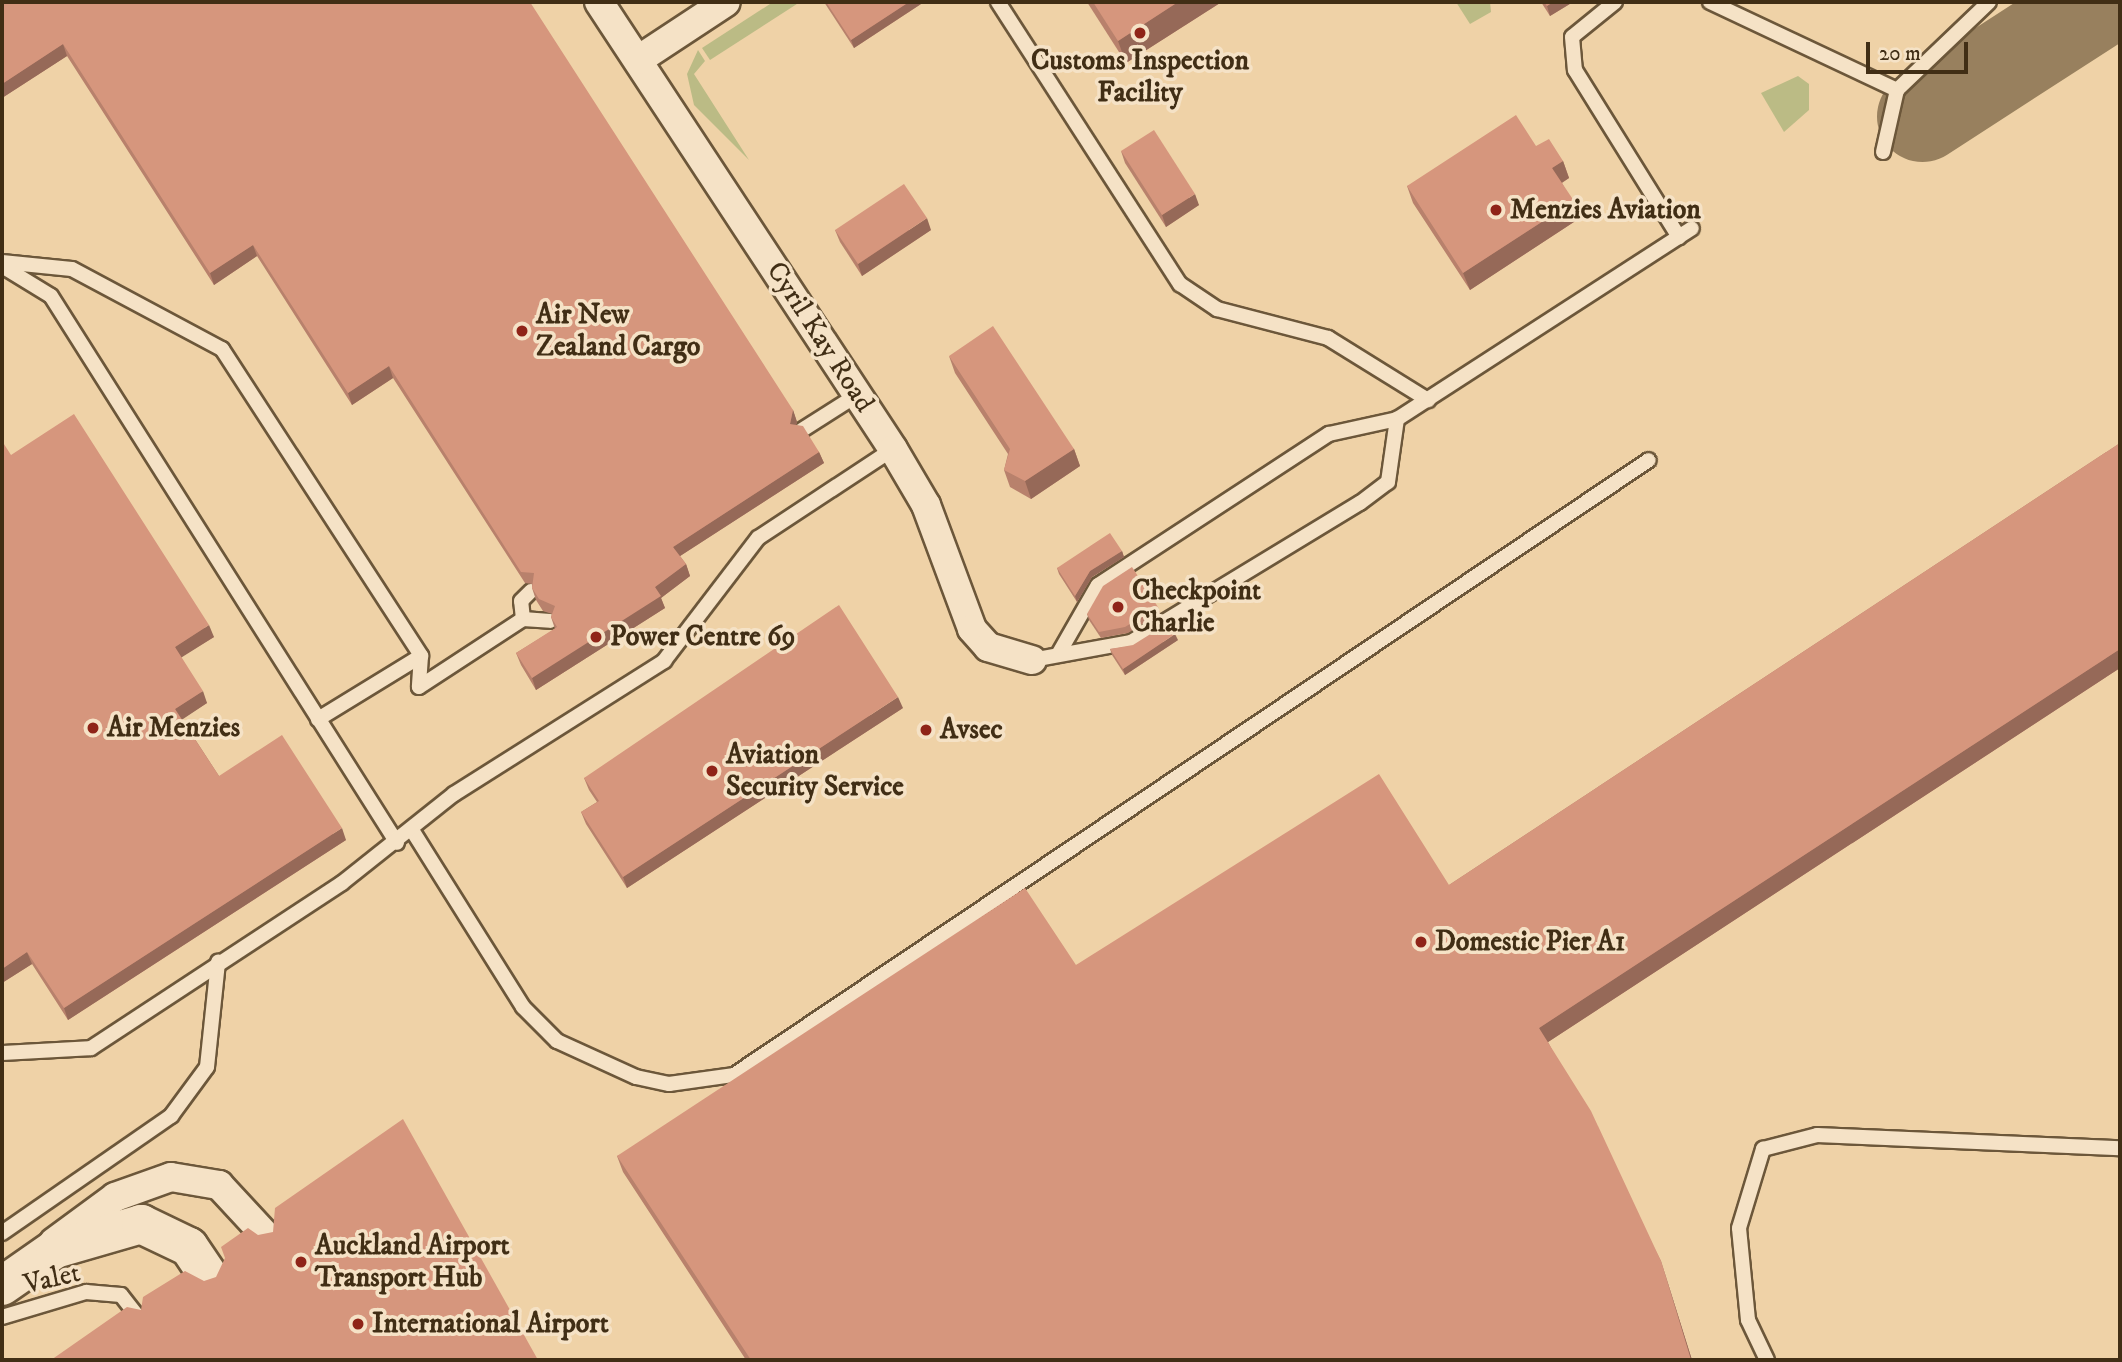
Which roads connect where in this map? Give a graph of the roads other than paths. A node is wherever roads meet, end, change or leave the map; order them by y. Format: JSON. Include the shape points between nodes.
{"nodes":[{"id":1,"x":599,"y":2,"type":"edge"},
{"id":2,"x":726,"y":2,"type":"edge"},
{"id":3,"x":999,"y":2,"type":"edge"},
{"id":4,"x":1615,"y":2,"type":"edge"},
{"id":5,"x":1710,"y":2,"type":"edge"},
{"id":6,"x":1989,"y":2,"type":"edge"},
{"id":7,"x":638,"y":61,"type":"junction"},
{"id":8,"x":1897,"y":90,"type":"junction"},
{"id":9,"x":1883,"y":152,"type":"dead end"},
{"id":10,"x":1692,"y":228,"type":"dead end"},
{"id":11,"x":1679,"y":237,"type":"junction"},
{"id":12,"x":2,"y":264,"type":"edge"},
{"id":13,"x":857,"y":395,"type":"junction"},
{"id":14,"x":1428,"y":400,"type":"junction"},
{"id":15,"x":1398,"y":419,"type":"junction"},
{"id":16,"x":802,"y":430,"type":"edge"},
{"id":17,"x":893,"y":449,"type":"junction"},
{"id":18,"x":1649,"y":460,"type":"dead end"},
{"id":19,"x":531,"y":591,"type":"edge"},
{"id":20,"x":523,"y":619,"type":"junction"},
{"id":21,"x":550,"y":621,"type":"edge"},
{"id":22,"x":1059,"y":653,"type":"junction"},
{"id":23,"x":421,"y":656,"type":"junction"},
{"id":24,"x":1032,"y":660,"type":"joint"},
{"id":25,"x":318,"y":719,"type":"junction"},
{"id":26,"x":412,"y":830,"type":"junction"},
{"id":27,"x":397,"y":843,"type":"junction"},
{"id":28,"x":218,"y":962,"type":"junction"},
{"id":29,"x":2,"y":1053,"type":"edge"},
{"id":30,"x":2120,"y":1148,"type":"edge"},
{"id":31,"x":2,"y":1233,"type":"edge"},
{"id":32,"x":270,"y":1240,"type":"edge"},
{"id":33,"x":211,"y":1280,"type":"edge"},
{"id":34,"x":2,"y":1284,"type":"edge"},
{"id":35,"x":2,"y":1317,"type":"edge"},
{"id":36,"x":143,"y":1323,"type":"edge"},
{"id":37,"x":1766,"y":1360,"type":"edge"}],
"edges":[{"from":1,"to":7,"type":"street","name":"Cyril Kay Road"},
{"from":2,"to":7,"type":"street"},
{"from":3,"to":14,"type":"lane","via":[[1180,284],[1217,309],[1328,338]]},
{"from":4,"to":11,"type":"lane","via":[[1572,37],[1575,70]]},
{"from":5,"to":8,"type":"lane"},
{"from":6,"to":8,"type":"lane"},
{"from":7,"to":13,"type":"street","name":"Cyril Kay Road"},
{"from":8,"to":9,"type":"lane"},
{"from":10,"to":11,"type":"lane"},
{"from":11,"to":14,"type":"lane"},
{"from":12,"to":23,"type":"lane","via":[[72,269],[222,349]]},
{"from":12,"to":25,"type":"lane","via":[[51,296]]},
{"from":13,"to":16,"type":"lane"},
{"from":13,"to":17,"type":"street","name":"Cyril Kay Road"},
{"from":14,"to":15,"type":"lane"},
{"from":15,"to":22,"type":"lane","via":[[1351,424],[1329,434],[1098,585]]},
{"from":15,"to":22,"type":"lane","via":[[1388,482],[1360,503],[1131,642]]},
{"from":17,"to":24,"type":"street","name":"Cyril Kay Road","via":[[926,505],[972,629],[988,647]]},
{"from":17,"to":26,"type":"lane","via":[[758,538],[664,662],[454,794]]},
{"from":18,"to":26,"type":"lane","via":[[734,1075],[669,1084],[636,1077],[557,1041],[523,1007]]},
{"from":19,"to":20,"type":"lane","via":[[521,601]]},
{"from":20,"to":21,"type":"lane"},
{"from":20,"to":23,"type":"lane","via":[[419,687]]},
{"from":22,"to":24,"type":"lane"},
{"from":23,"to":25,"type":"lane"},
{"from":25,"to":27,"type":"lane"},
{"from":26,"to":27,"type":"lane"},
{"from":27,"to":28,"type":"lane"},
{"from":28,"to":29,"type":"lane","via":[[91,1048]]},
{"from":28,"to":31,"type":"lane","via":[[206,1067],[171,1116]]},
{"from":30,"to":37,"type":"lane","via":[[1817,1135],[1763,1150],[1739,1228],[1748,1320]]},
{"from":32,"to":34,"type":"street","via":[[219,1185],[171,1177],[115,1197]]},
{"from":33,"to":34,"type":"street","via":[[189,1247],[141,1224],[55,1249]]},
{"from":35,"to":36,"type":"lane","name":"Valet","via":[[86,1292],[121,1295]]}]}
